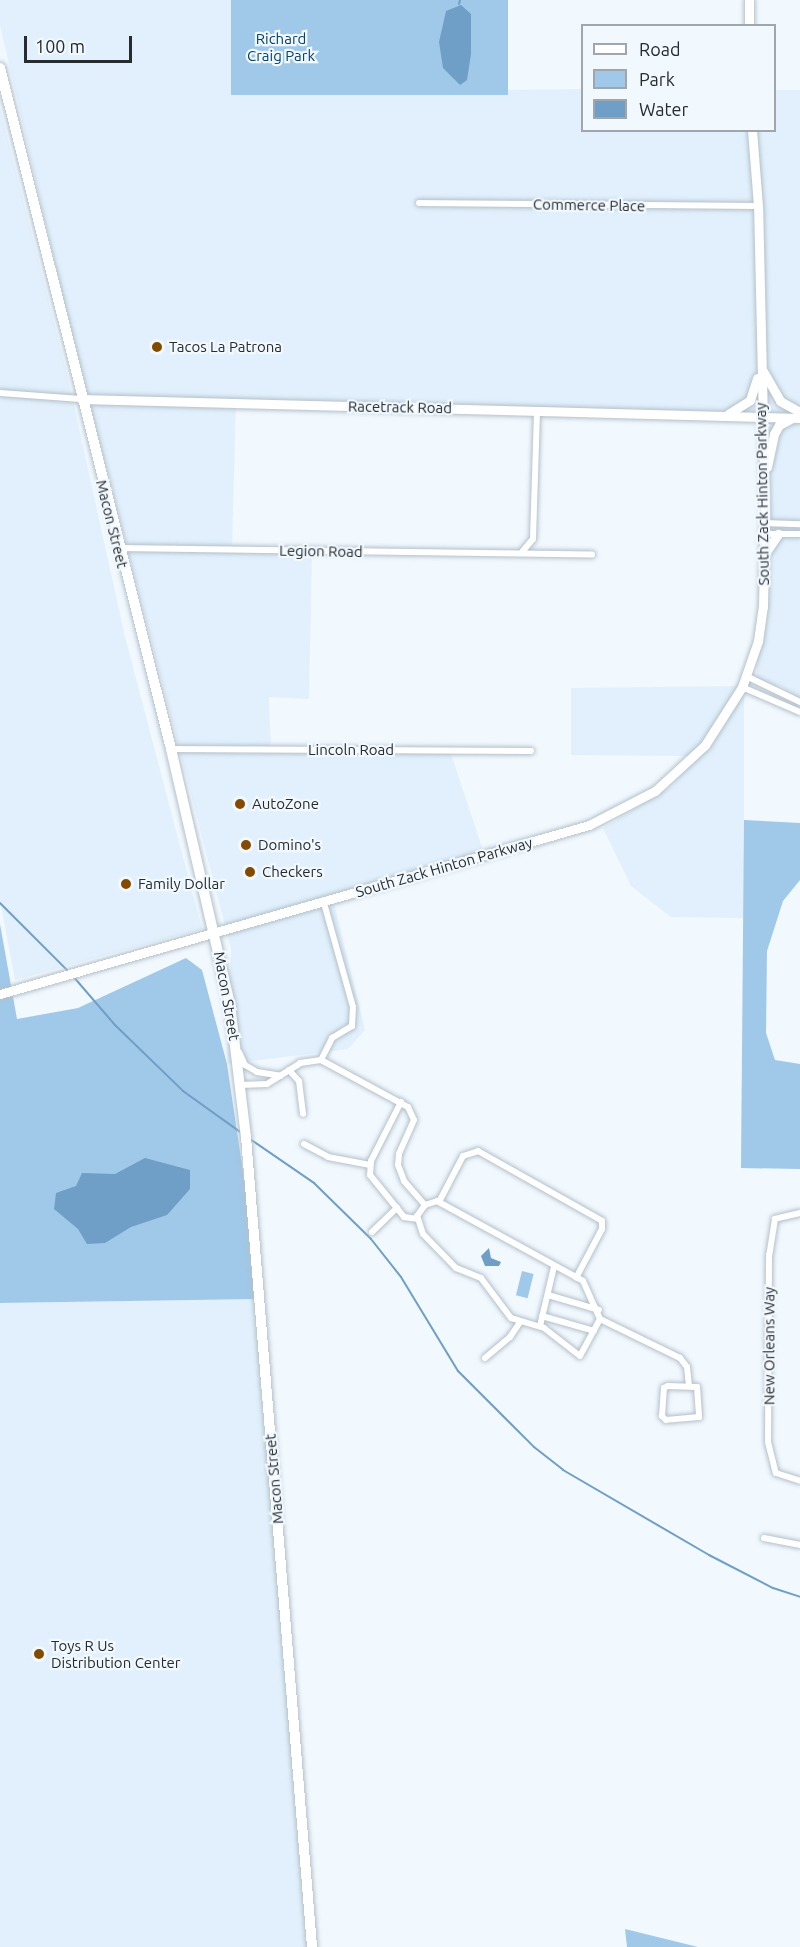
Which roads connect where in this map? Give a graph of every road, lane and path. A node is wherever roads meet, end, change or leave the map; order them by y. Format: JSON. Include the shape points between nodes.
{"nodes":[{"id":1,"x":749,"y":0,"type":"edge"},
{"id":2,"x":749,"y":24,"type":"edge"},
{"id":3,"x":0,"y":68,"type":"edge"},
{"id":4,"x":752,"y":132,"type":"edge"},
{"id":5,"x":419,"y":203,"type":"dead end"},
{"id":6,"x":758,"y":206,"type":"junction"},
{"id":7,"x":760,"y":364,"type":"junction"},
{"id":8,"x":0,"y":393,"type":"edge"},
{"id":9,"x":81,"y":399,"type":"junction"},
{"id":10,"x":537,"y":410,"type":"junction"},
{"id":11,"x":722,"y":415,"type":"junction"},
{"id":12,"x":797,"y":416,"type":"edge"},
{"id":13,"x":761,"y":418,"type":"junction"},
{"id":14,"x":764,"y":484,"type":"junction"},
{"id":15,"x":764,"y":523,"type":"junction"},
{"id":16,"x":800,"y":524,"type":"edge"},
{"id":17,"x":764,"y":534,"type":"junction"},
{"id":18,"x":778,"y":534,"type":"junction"},
{"id":19,"x":800,"y":534,"type":"edge"},
{"id":20,"x":118,"y":548,"type":"junction"},
{"id":21,"x":522,"y":552,"type":"junction"},
{"id":22,"x":592,"y":555,"type":"dead end"},
{"id":23,"x":764,"y":561,"type":"junction"},
{"id":24,"x":746,"y":676,"type":"junction"},
{"id":25,"x":742,"y":687,"type":"junction"},
{"id":26,"x":800,"y":702,"type":"edge"},
{"id":27,"x":800,"y":712,"type":"edge"},
{"id":28,"x":171,"y":749,"type":"junction"},
{"id":29,"x":531,"y":751,"type":"dead end"},
{"id":30,"x":324,"y":903,"type":"junction"},
{"id":31,"x":215,"y":933,"type":"junction"},
{"id":32,"x":0,"y":994,"type":"edge"},
{"id":33,"x":236,"y":1049,"type":"junction"},
{"id":34,"x":321,"y":1060,"type":"junction"},
{"id":35,"x":289,"y":1070,"type":"junction"},
{"id":36,"x":282,"y":1076,"type":"junction"},
{"id":37,"x":240,"y":1085,"type":"junction"},
{"id":38,"x":400,"y":1102,"type":"junction"},
{"id":39,"x":303,"y":1114,"type":"dead end"},
{"id":40,"x":304,"y":1144,"type":"dead end"},
{"id":41,"x":370,"y":1165,"type":"junction"},
{"id":42,"x":439,"y":1202,"type":"junction"},
{"id":43,"x":425,"y":1205,"type":"junction"},
{"id":44,"x":397,"y":1208,"type":"junction"},
{"id":45,"x":800,"y":1213,"type":"edge"},
{"id":46,"x":418,"y":1219,"type":"junction"},
{"id":47,"x":372,"y":1232,"type":"dead end"},
{"id":48,"x":554,"y":1268,"type":"junction"},
{"id":49,"x":576,"y":1278,"type":"junction"},
{"id":50,"x":548,"y":1295,"type":"junction"},
{"id":51,"x":599,"y":1310,"type":"junction"},
{"id":52,"x":542,"y":1316,"type":"junction"},
{"id":53,"x":600,"y":1319,"type":"junction"},
{"id":54,"x":520,"y":1322,"type":"junction"},
{"id":55,"x":540,"y":1326,"type":"junction"},
{"id":56,"x":594,"y":1331,"type":"junction"},
{"id":57,"x":485,"y":1358,"type":"dead end"},
{"id":58,"x":689,"y":1386,"type":"junction"},
{"id":59,"x":800,"y":1481,"type":"edge"},
{"id":60,"x":764,"y":1538,"type":"dead end"},
{"id":61,"x":800,"y":1545,"type":"edge"},
{"id":62,"x":312,"y":1947,"type":"edge"}],
"edges":[{"from":1,"to":2,"type":"main road"},
{"from":3,"to":9,"type":"main road","name":"Macon Street"},
{"from":4,"to":6,"type":"main road","name":"South Zack Hinton Parkway"},
{"from":5,"to":6,"type":"street","name":"Commerce Place"},
{"from":6,"to":7,"type":"main road","name":"South Zack Hinton Parkway"},
{"from":7,"to":11,"type":"main road","via":[[750,400]]},
{"from":7,"to":12,"type":"main road","via":[[773,392]]},
{"from":7,"to":13,"type":"main road","name":"South Zack Hinton Parkway"},
{"from":8,"to":9,"type":"street","name":"Racetrack Road"},
{"from":9,"to":10,"type":"main road","name":"Racetrack Road"},
{"from":9,"to":20,"type":"main road","name":"Macon Street"},
{"from":10,"to":11,"type":"main road","name":"Racetrack Road"},
{"from":10,"to":21,"type":"street","via":[[533,539]]},
{"from":11,"to":13,"type":"main road","name":"Racetrack Road"},
{"from":12,"to":13,"type":"main road","name":"Racetrack Road"},
{"from":12,"to":14,"type":"main road","via":[[779,425],[774,434]]},
{"from":13,"to":14,"type":"main road","name":"South Zack Hinton Parkway"},
{"from":14,"to":15,"type":"main road","name":"South Zack Hinton Parkway"},
{"from":15,"to":16,"type":"street"},
{"from":15,"to":17,"type":"main road","name":"South Zack Hinton Parkway"},
{"from":17,"to":18,"type":"street"},
{"from":17,"to":23,"type":"main road","name":"South Zack Hinton Parkway"},
{"from":18,"to":19,"type":"street"},
{"from":18,"to":23,"type":"main road"},
{"from":20,"to":21,"type":"street","name":"Legion Road","via":[[512,555]]},
{"from":20,"to":28,"type":"main road","name":"Macon Street"},
{"from":21,"to":22,"type":"street","name":"Legion Road"},
{"from":23,"to":24,"type":"main road","name":"South Zack Hinton Parkway","via":[[758,640]]},
{"from":24,"to":25,"type":"main road","name":"South Zack Hinton Parkway"},
{"from":24,"to":26,"type":"street"},
{"from":25,"to":27,"type":"street"},
{"from":25,"to":30,"type":"main road","name":"South Zack Hinton Parkway","via":[[705,745],[639,802],[589,825]]},
{"from":28,"to":29,"type":"street","name":"Lincoln Road"},
{"from":28,"to":31,"type":"main road","name":"Macon Street"},
{"from":30,"to":31,"type":"main road","name":"South Zack Hinton Parkway"},
{"from":30,"to":34,"type":"street","via":[[353,1007],[352,1026],[332,1038]]},
{"from":31,"to":32,"type":"main road","name":"South Zack Hinton Parkway"},
{"from":31,"to":33,"type":"main road","name":"Macon Street"},
{"from":33,"to":36,"type":"street","via":[[251,1069]]},
{"from":33,"to":37,"type":"main road","name":"Macon Street"},
{"from":34,"to":35,"type":"street","via":[[300,1063]]},
{"from":34,"to":38,"type":"street"},
{"from":35,"to":36,"type":"street"},
{"from":35,"to":39,"type":"street","via":[[298,1081]]},
{"from":36,"to":37,"type":"street","via":[[267,1084]]},
{"from":37,"to":62,"type":"main road","name":"Macon Street"},
{"from":38,"to":41,"type":"street"},
{"from":38,"to":43,"type":"street","via":[[414,1114],[414,1120],[398,1165],[404,1181]]},
{"from":40,"to":41,"type":"street","via":[[328,1158]]},
{"from":41,"to":44,"type":"street","via":[[370,1175]]},
{"from":42,"to":43,"type":"street"},
{"from":42,"to":48,"type":"street"},
{"from":42,"to":49,"type":"street","via":[[463,1156],[478,1151],[602,1221],[602,1229]]},
{"from":43,"to":46,"type":"street"},
{"from":44,"to":46,"type":"street","via":[[404,1217]]},
{"from":44,"to":47,"type":"street"},
{"from":45,"to":59,"type":"street","name":"New Orleans Way","via":[[774,1219],[770,1246],[768,1419],[776,1473]]},
{"from":46,"to":54,"type":"street","via":[[423,1234],[452,1263],[481,1278],[489,1292]]},
{"from":48,"to":49,"type":"street"},
{"from":48,"to":50,"type":"street"},
{"from":49,"to":51,"type":"street","via":[[583,1281]]},
{"from":50,"to":51,"type":"street"},
{"from":50,"to":52,"type":"street"},
{"from":51,"to":53,"type":"street"},
{"from":52,"to":55,"type":"street"},
{"from":52,"to":56,"type":"street"},
{"from":53,"to":56,"type":"street"},
{"from":53,"to":58,"type":"street","via":[[680,1358],[687,1367]]},
{"from":54,"to":55,"type":"street"},
{"from":54,"to":57,"type":"street","via":[[510,1337]]},
{"from":55,"to":56,"type":"street","via":[[580,1356]]},
{"from":58,"to":58,"type":"street","via":[[698,1391],[699,1417],[666,1420],[662,1416],[664,1388]]},
{"from":60,"to":61,"type":"street"}]}
